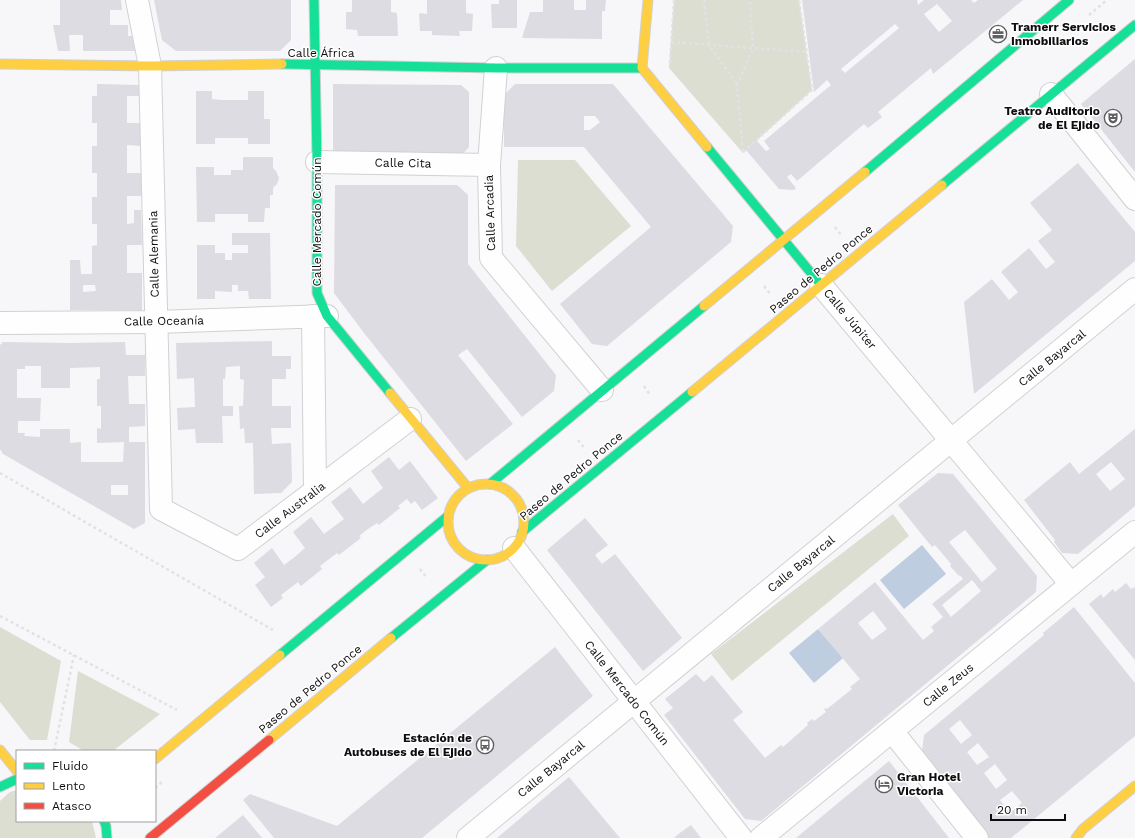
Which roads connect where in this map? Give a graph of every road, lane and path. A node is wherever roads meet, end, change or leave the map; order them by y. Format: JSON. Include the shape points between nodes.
{"nodes":[{"id":1,"x":137,"y":0,"type":"edge"},
{"id":2,"x":314,"y":0,"type":"edge"},
{"id":3,"x":648,"y":0,"type":"edge"},
{"id":4,"x":674,"y":0,"type":"edge"},
{"id":5,"x":704,"y":0,"type":"edge"},
{"id":6,"x":750,"y":0,"type":"edge"},
{"id":7,"x":799,"y":0,"type":"edge"},
{"id":8,"x":1069,"y":0,"type":"edge"},
{"id":9,"x":1135,"y":25,"type":"edge"},
{"id":10,"x":671,"y":42,"type":"junction"},
{"id":11,"x":709,"y":45,"type":"junction"},
{"id":12,"x":753,"y":48,"type":"junction"},
{"id":13,"x":806,"y":52,"type":"dead end"},
{"id":14,"x":0,"y":64,"type":"edge"},
{"id":15,"x":315,"y":64,"type":"junction"},
{"id":16,"x":150,"y":66,"type":"junction"},
{"id":17,"x":496,"y":68,"type":"junction"},
{"id":18,"x":642,"y":68,"type":"junction"},
{"id":19,"x":669,"y":68,"type":"dead end"},
{"id":20,"x":737,"y":85,"type":"junction"},
{"id":21,"x":1051,"y":94,"type":"junction"},
{"id":22,"x":737,"y":147,"type":"dead end"},
{"id":23,"x":743,"y":153,"type":"junction"},
{"id":24,"x":317,"y":162,"type":"junction"},
{"id":25,"x":488,"y":165,"type":"junction"},
{"id":26,"x":1135,"y":199,"type":"edge"},
{"id":27,"x":820,"y":209,"type":"junction"},
{"id":28,"x":784,"y":240,"type":"junction"},
{"id":29,"x":858,"y":254,"type":"junction"},
{"id":30,"x":750,"y":268,"type":"junction"},
{"id":31,"x":821,"y":285,"type":"junction"},
{"id":32,"x":1135,"y":290,"type":"edge"},
{"id":33,"x":786,"y":314,"type":"junction"},
{"id":34,"x":320,"y":316,"type":"junction"},
{"id":35,"x":156,"y":322,"type":"junction"},
{"id":36,"x":0,"y":323,"type":"edge"},
{"id":37,"x":630,"y":368,"type":"junction"},
{"id":38,"x":602,"y":390,"type":"junction"},
{"id":39,"x":666,"y":414,"type":"junction"},
{"id":40,"x":410,"y":418,"type":"junction"},
{"id":41,"x":951,"y":440,"type":"junction"},
{"id":42,"x":0,"y":473,"type":"edge"},
{"id":43,"x":490,"y":484,"type":"junction"},
{"id":44,"x":468,"y":488,"type":"junction"},
{"id":45,"x":315,"y":491,"type":"junction"},
{"id":46,"x":161,"y":509,"type":"joint"},
{"id":47,"x":448,"y":516,"type":"junction"},
{"id":48,"x":1135,"y":532,"type":"edge"},
{"id":49,"x":518,"y":540,"type":"junction"},
{"id":50,"x":487,"y":560,"type":"junction"},
{"id":51,"x":1071,"y":584,"type":"junction"},
{"id":52,"x":0,"y":616,"type":"edge"},
{"id":53,"x":296,"y":643,"type":"junction"},
{"id":54,"x":74,"y":655,"type":"junction"},
{"id":55,"x":634,"y":701,"type":"junction"},
{"id":56,"x":200,"y":722,"type":"junction"},
{"id":57,"x":892,"y":731,"type":"junction"},
{"id":58,"x":0,"y":750,"type":"edge"},
{"id":59,"x":54,"y":750,"type":"edge"},
{"id":60,"x":156,"y":758,"type":"edge"},
{"id":61,"x":16,"y":770,"type":"edge"},
{"id":62,"x":16,"y":779,"type":"edge"},
{"id":63,"x":1135,"y":786,"type":"edge"},
{"id":64,"x":0,"y":787,"type":"edge"},
{"id":65,"x":104,"y":822,"type":"edge"},
{"id":66,"x":1080,"y":835,"type":"edge"},
{"id":67,"x":107,"y":838,"type":"edge"},
{"id":68,"x":150,"y":838,"type":"edge"},
{"id":69,"x":468,"y":838,"type":"edge"},
{"id":70,"x":741,"y":838,"type":"edge"},
{"id":71,"x":761,"y":838,"type":"edge"},
{"id":72,"x":977,"y":838,"type":"edge"}],
"edges":[{"from":1,"to":16,"type":"street","name":"Calle Alemania"},
{"from":2,"to":15,"type":"main road","name":"Calle Mercado Común"},
{"from":3,"to":18,"type":"main road"},
{"from":4,"to":10,"type":"path"},
{"from":5,"to":11,"type":"path"},
{"from":6,"to":12,"type":"path"},
{"from":7,"to":23,"type":"path","via":[[812,90]]},
{"from":8,"to":27,"type":"main road"},
{"from":9,"to":21,"type":"main road","name":"Paseo de Pedro Ponce"},
{"from":10,"to":11,"type":"path"},
{"from":10,"to":19,"type":"path"},
{"from":11,"to":12,"type":"path"},
{"from":11,"to":20,"type":"path"},
{"from":12,"to":13,"type":"path"},
{"from":12,"to":20,"type":"path"},
{"from":14,"to":16,"type":"main road","name":"Calle África"},
{"from":15,"to":16,"type":"main road","name":"Calle África"},
{"from":15,"to":17,"type":"main road","name":"Calle África"},
{"from":15,"to":24,"type":"main road","name":"Calle Mercado Común"},
{"from":16,"to":35,"type":"street","name":"Calle Alemania"},
{"from":17,"to":18,"type":"main road","name":"Calle África"},
{"from":17,"to":25,"type":"street","name":"Calle Arcadia"},
{"from":18,"to":28,"type":"main road","name":"Calle Júpiter"},
{"from":20,"to":23,"type":"path"},
{"from":21,"to":26,"type":"street"},
{"from":21,"to":29,"type":"main road","name":"Paseo de Pedro Ponce"},
{"from":22,"to":23,"type":"path"},
{"from":24,"to":25,"type":"street","name":"Calle Cita"},
{"from":24,"to":34,"type":"main road","name":"Calle Mercado Común","via":[[317,293]]},
{"from":25,"to":38,"type":"street","name":"Calle Arcadia","via":[[491,258]]},
{"from":27,"to":28,"type":"main road"},
{"from":27,"to":29,"type":"path"},
{"from":28,"to":30,"type":"main road"},
{"from":28,"to":31,"type":"main road","name":"Calle Júpiter"},
{"from":29,"to":31,"type":"main road","name":"Paseo de Pedro Ponce"},
{"from":30,"to":33,"type":"path"},
{"from":30,"to":37,"type":"main road"},
{"from":31,"to":33,"type":"main road","name":"Paseo de Pedro Ponce"},
{"from":31,"to":41,"type":"street","name":"Calle Júpiter"},
{"from":32,"to":41,"type":"street","name":"Calle Bayarcal"},
{"from":33,"to":39,"type":"main road","name":"Paseo de Pedro Ponce"},
{"from":34,"to":35,"type":"street","name":"Calle Oceanía"},
{"from":34,"to":40,"type":"main road","name":"Calle Mercado Común"},
{"from":34,"to":45,"type":"street","name":"Calle Mercado Común"},
{"from":35,"to":36,"type":"street","name":"Calle Oceanía"},
{"from":35,"to":46,"type":"street","name":"Calle Alemania"},
{"from":37,"to":38,"type":"main road"},
{"from":37,"to":39,"type":"path"},
{"from":38,"to":43,"type":"main road"},
{"from":39,"to":49,"type":"main road","name":"Paseo de Pedro Ponce"},
{"from":40,"to":44,"type":"main road","name":"Calle Mercado Común"},
{"from":40,"to":45,"type":"street","name":"Calle Australia"},
{"from":41,"to":51,"type":"street","name":"Calle Júpiter"},
{"from":41,"to":55,"type":"street","name":"Calle Bayarcal"},
{"from":42,"to":53,"type":"path"},
{"from":43,"to":44,"type":"main road"},
{"from":43,"to":49,"type":"main road","via":[[513,495],[520,506],[524,519]]},
{"from":44,"to":47,"type":"main road","via":[[459,495]]},
{"from":45,"to":46,"type":"street","name":"Calle Australia","via":[[238,549]]},
{"from":47,"to":50,"type":"main road","via":[[451,538],[457,547],[466,555]]},
{"from":47,"to":53,"type":"main road"},
{"from":48,"to":51,"type":"street","name":"Calle Zeus"},
{"from":49,"to":50,"type":"main road","via":[[506,554]]},
{"from":49,"to":55,"type":"street","name":"Calle Mercado Común"},
{"from":50,"to":68,"type":"main road","name":"Paseo de Pedro Ponce"},
{"from":51,"to":57,"type":"street","name":"Calle Zeus"},
{"from":52,"to":54,"type":"path"},
{"from":53,"to":56,"type":"main road"},
{"from":54,"to":56,"type":"path"},
{"from":54,"to":59,"type":"path"},
{"from":55,"to":69,"type":"street","name":"Calle Bayarcal"},
{"from":55,"to":70,"type":"street","name":"Calle Mercado Común"},
{"from":56,"to":60,"type":"main road"},
{"from":57,"to":71,"type":"street","name":"Calle Zeus"},
{"from":57,"to":72,"type":"street"},
{"from":58,"to":61,"type":"main road"},
{"from":62,"to":64,"type":"main road"},
{"from":63,"to":66,"type":"main road"},
{"from":65,"to":67,"type":"main road"}]}
